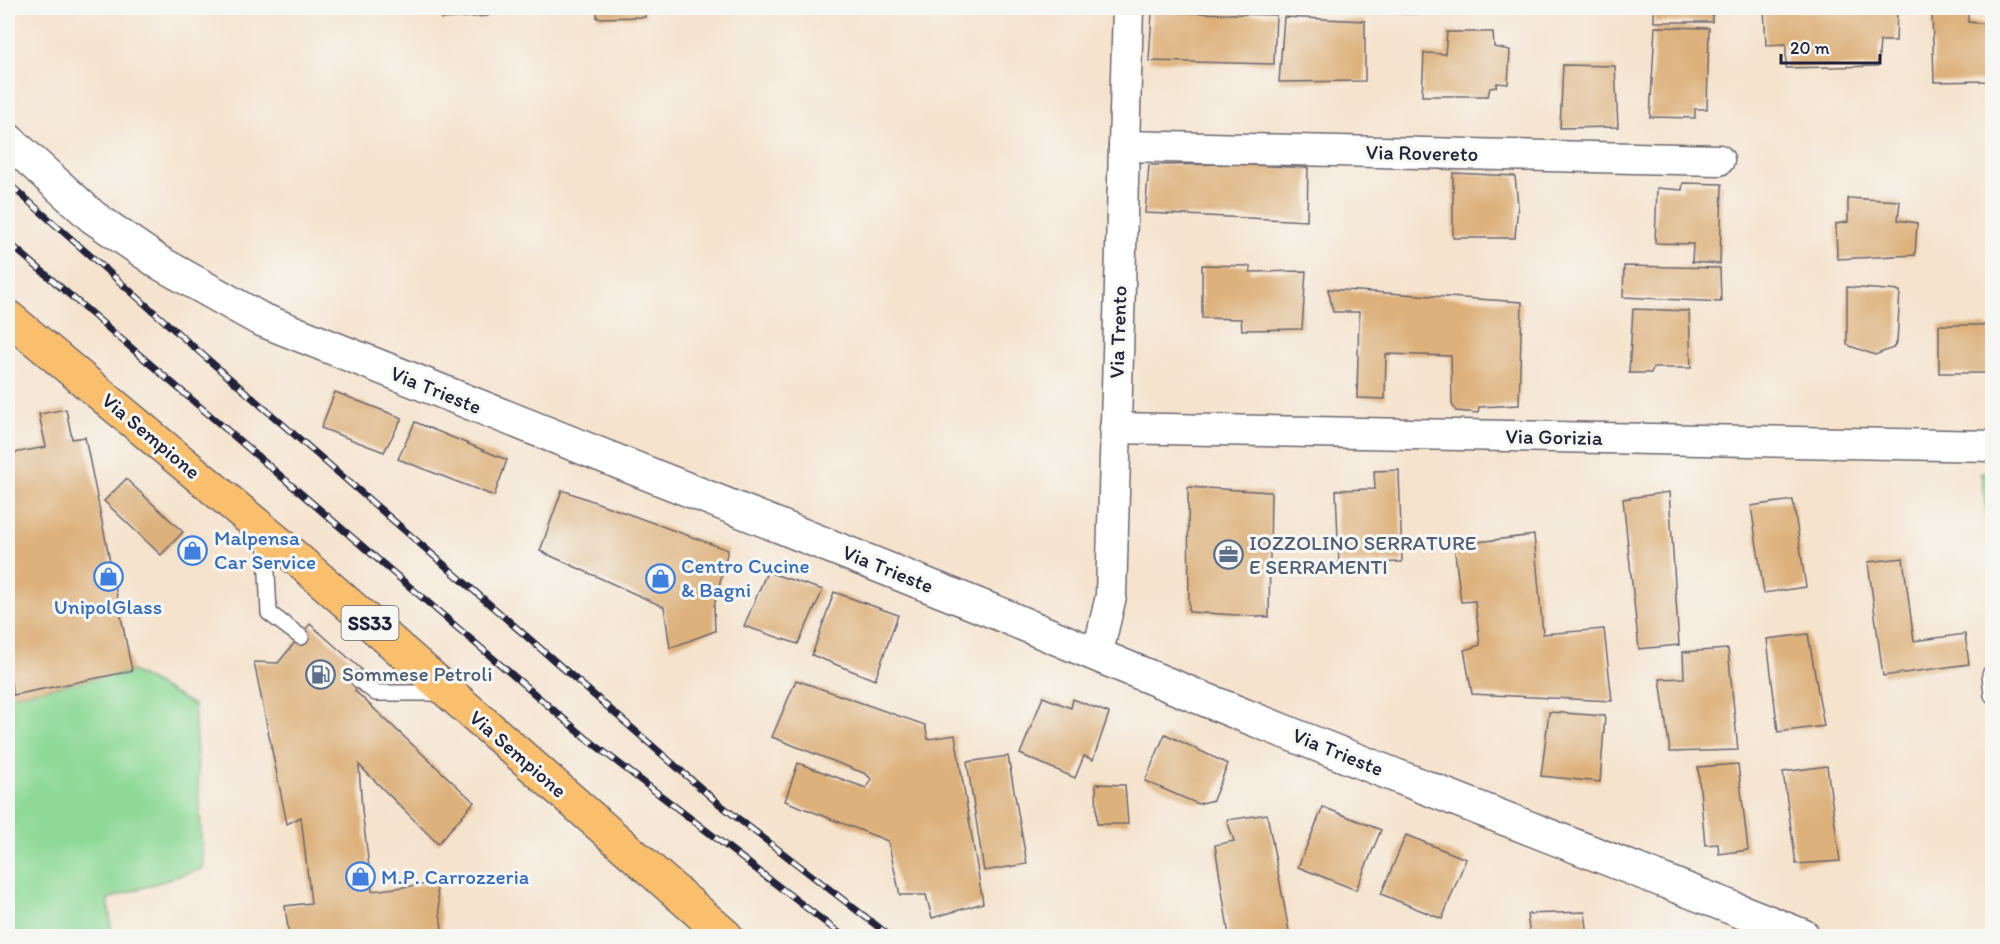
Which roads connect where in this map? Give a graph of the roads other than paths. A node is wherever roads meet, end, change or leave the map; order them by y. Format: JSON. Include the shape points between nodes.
{"nodes":[{"id":1,"x":1128,"y":8,"type":"edge"},
{"id":2,"x":8,"y":140,"type":"edge"},
{"id":3,"x":1124,"y":146,"type":"junction"},
{"id":4,"x":1719,"y":160,"type":"dead end"},
{"id":5,"x":8,"y":317,"type":"edge"},
{"id":6,"x":1115,"y":428,"type":"junction"},
{"id":7,"x":1992,"y":446,"type":"edge"},
{"id":8,"x":265,"y":531,"type":"junction"},
{"id":9,"x":301,"y":637,"type":"dead end"},
{"id":10,"x":1097,"y":656,"type":"junction"},
{"id":11,"x":1990,"y":674,"type":"dead end"},
{"id":12,"x":358,"y":680,"type":"dead end"},
{"id":13,"x":449,"y":692,"type":"junction"},
{"id":14,"x":1992,"y":695,"type":"edge"},
{"id":15,"x":726,"y":936,"type":"edge"},
{"id":16,"x":1803,"y":936,"type":"edge"}],
"edges":[{"from":1,"to":3,"type":"street","name":"Via Trento"},
{"from":2,"to":10,"type":"street","name":"Via Trieste","via":[[93,217],[160,263],[260,319]]},
{"from":3,"to":4,"type":"street","name":"Via Rovereto"},
{"from":3,"to":6,"type":"street","name":"Via Trento"},
{"from":5,"to":8,"type":"main road","name":"Via Sempione","number":"SS33"},
{"from":6,"to":7,"type":"street","name":"Via Gorizia"},
{"from":6,"to":10,"type":"street","name":"Via Trento","via":[[1111,596]]},
{"from":8,"to":9,"type":"lane","via":[[269,613]]},
{"from":8,"to":13,"type":"main road","name":"Via Sempione","number":"SS33"},
{"from":10,"to":16,"type":"street","name":"Via Trieste"},
{"from":11,"to":14,"type":"lane"},
{"from":12,"to":13,"type":"lane","via":[[376,693]]},
{"from":13,"to":15,"type":"main road","name":"Via Sempione","number":"SS33"}]}
